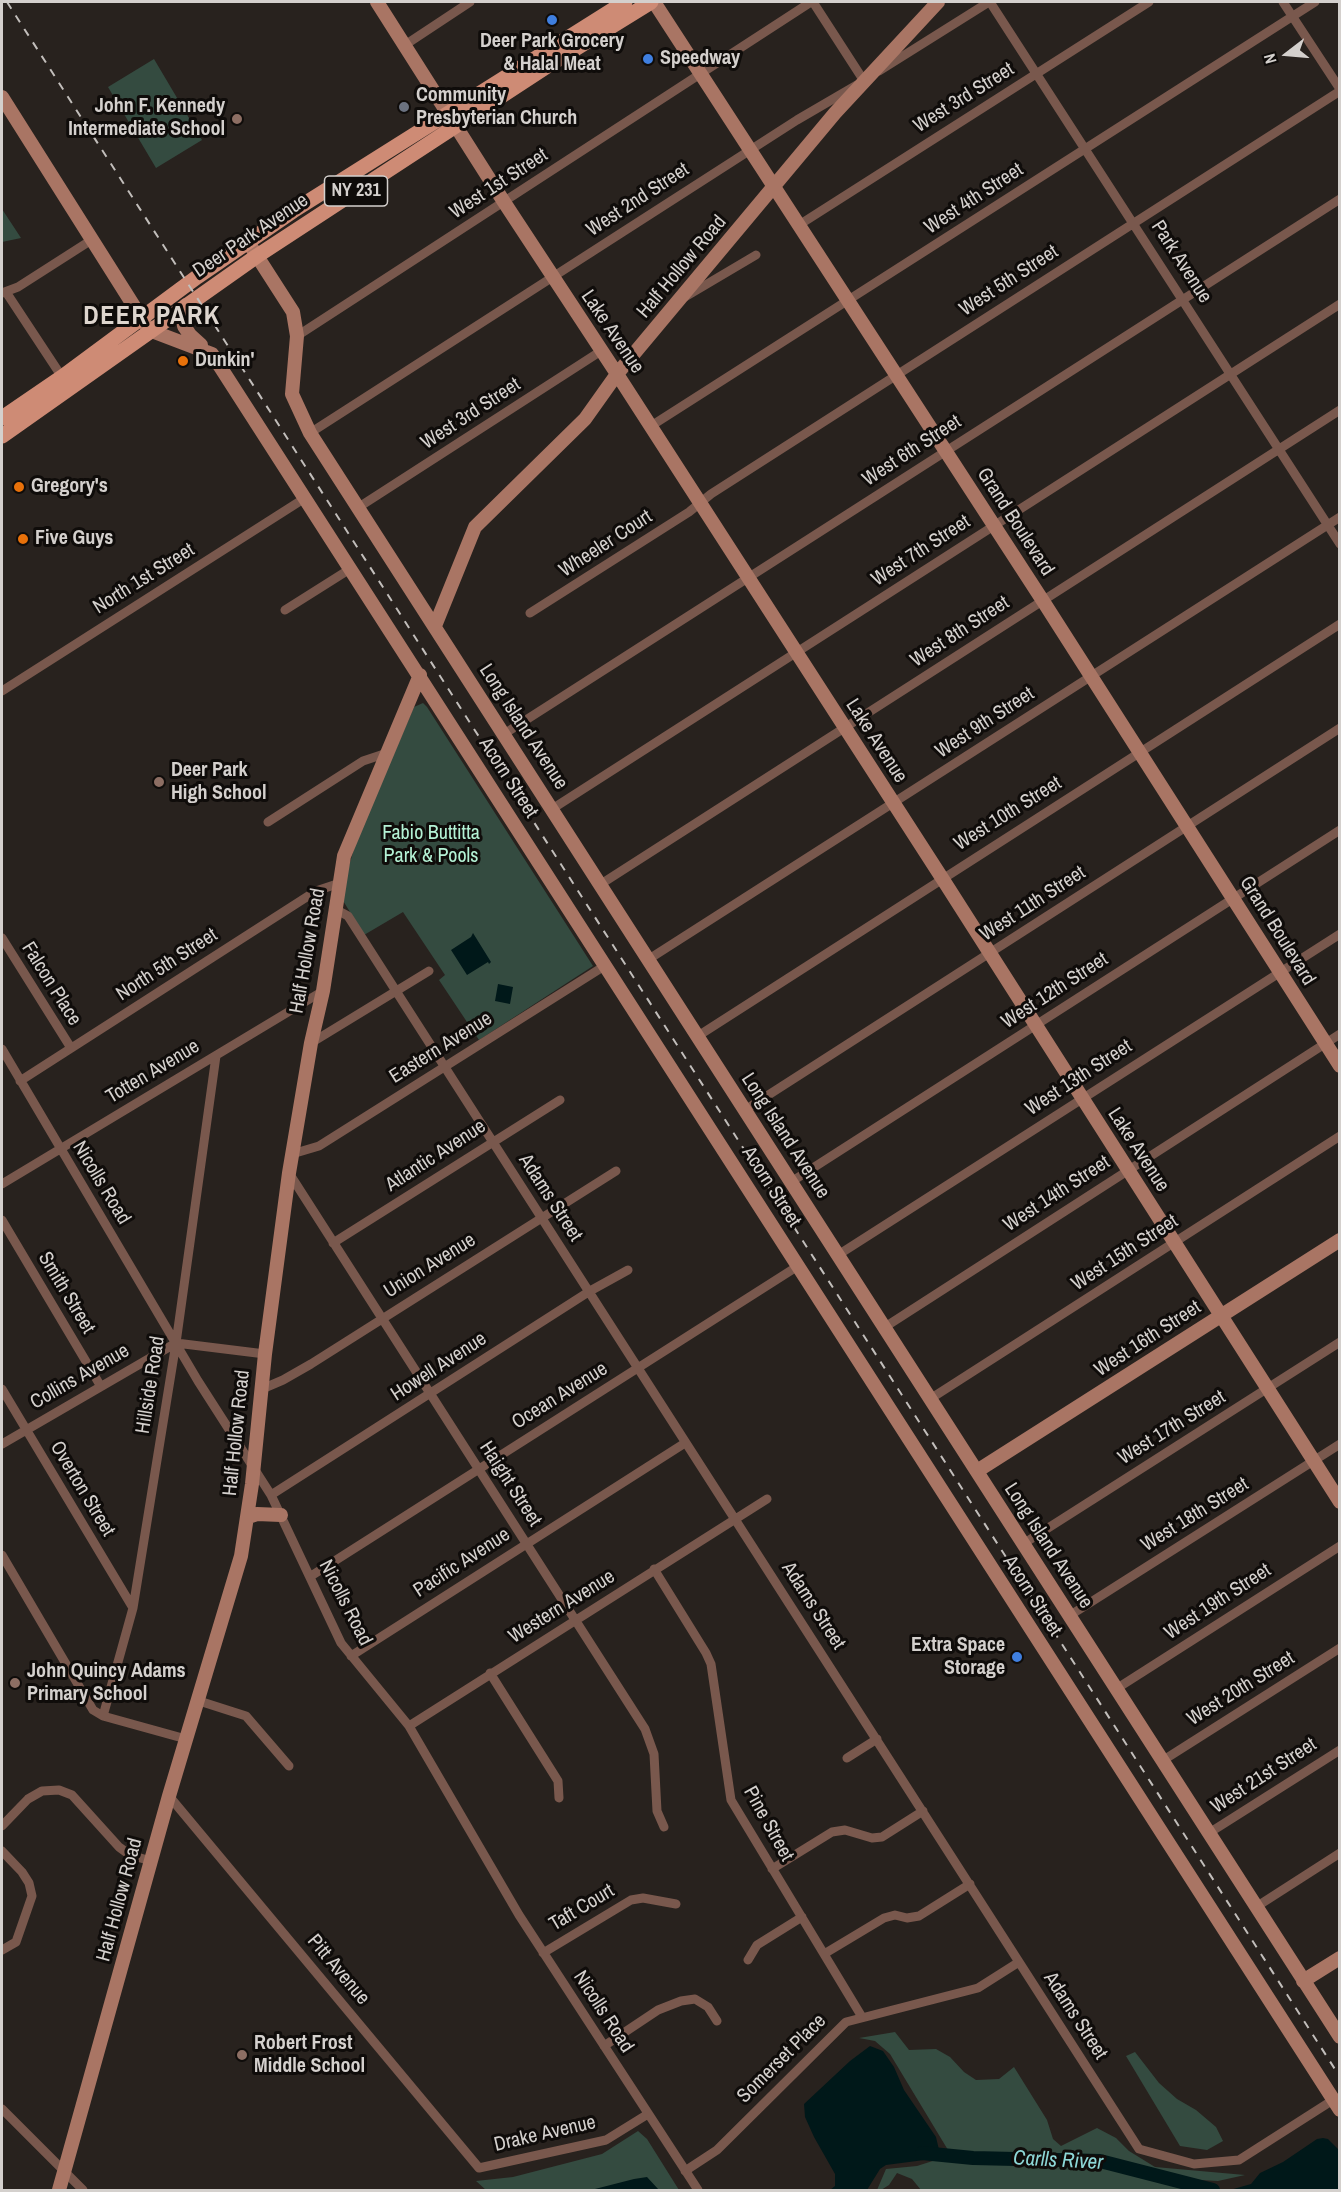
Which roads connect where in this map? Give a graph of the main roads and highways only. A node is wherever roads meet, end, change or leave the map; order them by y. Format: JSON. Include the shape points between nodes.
{"nodes":[{"id":1,"x":625,"y":2,"type":"edge"},
{"id":2,"x":652,"y":2,"type":"edge"},
{"id":3,"x":452,"y":119,"type":"junction"},
{"id":4,"x":146,"y":324,"type":"junction"},
{"id":5,"x":2,"y":418,"type":"edge"},
{"id":6,"x":2,"y":436,"type":"edge"}],
"edges":[{"from":1,"to":3,"type":"main road","name":"Deer Park Avenue","number":"NY 231"},
{"from":2,"to":3,"type":"main road","name":"Deer Park Avenue","number":"NY 231"},
{"from":3,"to":4,"type":"main road","name":"Deer Park Avenue","number":"NY 231","via":[[186,305]]},
{"from":3,"to":4,"type":"main road","name":"Deer Park Avenue","number":"NY 231","via":[[248,242]]},
{"from":4,"to":5,"type":"main road","name":"Deer Park Avenue","number":"NY 231"},
{"from":4,"to":6,"type":"main road","name":"Deer Park Avenue","number":"NY 231","via":[[68,390]]}]}
